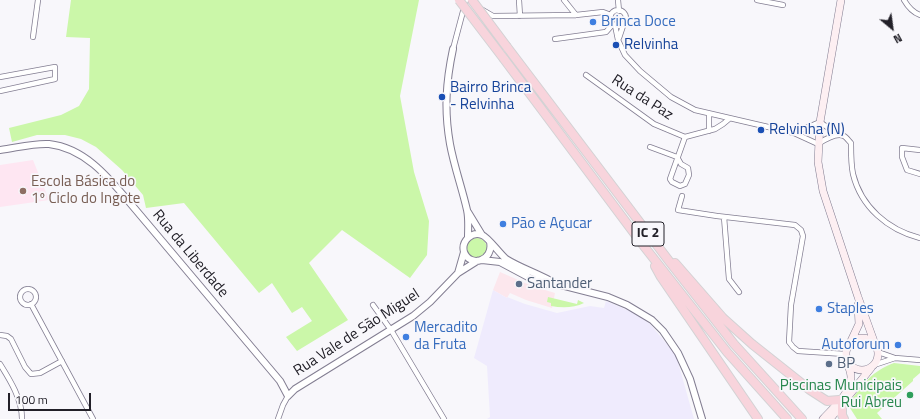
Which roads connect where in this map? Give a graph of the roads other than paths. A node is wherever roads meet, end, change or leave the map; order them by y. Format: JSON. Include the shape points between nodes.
{"nodes":[{"id":1,"x":38,"y":0,"type":"edge"},
{"id":2,"x":466,"y":0,"type":"edge"},
{"id":3,"x":519,"y":0,"type":"edge"},
{"id":4,"x":564,"y":0,"type":"edge"},
{"id":5,"x":618,"y":0,"type":"edge"},
{"id":6,"x":757,"y":0,"type":"edge"},
{"id":7,"x":841,"y":0,"type":"edge"},
{"id":8,"x":904,"y":0,"type":"edge"},
{"id":9,"x":784,"y":5,"type":"dead end"},
{"id":10,"x":619,"y":11,"type":"junction"},
{"id":11,"x":576,"y":15,"type":"junction"},
{"id":12,"x":611,"y":15,"type":"junction"},
{"id":13,"x":920,"y":15,"type":"edge"},
{"id":14,"x":520,"y":16,"type":"junction"},
{"id":15,"x":624,"y":23,"type":"junction"},
{"id":16,"x":614,"y":25,"type":"junction"},
{"id":17,"x":33,"y":37,"type":"dead end"},
{"id":18,"x":555,"y":38,"type":"dead end"},
{"id":19,"x":618,"y":40,"type":"junction"},
{"id":20,"x":454,"y":49,"type":"joint"},
{"id":21,"x":586,"y":75,"type":"dead end"},
{"id":22,"x":0,"y":77,"type":"edge"},
{"id":23,"x":0,"y":91,"type":"edge"},
{"id":24,"x":709,"y":114,"type":"junction"},
{"id":25,"x":729,"y":118,"type":"junction"},
{"id":26,"x":820,"y":122,"type":"junction"},
{"id":27,"x":709,"y":131,"type":"junction"},
{"id":28,"x":794,"y":134,"type":"junction"},
{"id":29,"x":838,"y":135,"type":"junction"},
{"id":30,"x":685,"y":137,"type":"junction"},
{"id":31,"x":818,"y":144,"type":"junction"},
{"id":32,"x":650,"y":147,"type":"dead end"},
{"id":33,"x":0,"y":150,"type":"edge"},
{"id":34,"x":920,"y":150,"type":"edge"},
{"id":35,"x":677,"y":157,"type":"junction"},
{"id":36,"x":920,"y":174,"type":"edge"},
{"id":37,"x":682,"y":196,"type":"dead end"},
{"id":38,"x":467,"y":211,"type":"junction"},
{"id":39,"x":724,"y":217,"type":"junction"},
{"id":40,"x":482,"y":235,"type":"junction"},
{"id":41,"x":468,"y":238,"type":"junction"},
{"id":42,"x":920,"y":238,"type":"edge"},
{"id":43,"x":652,"y":239,"type":"junction"},
{"id":44,"x":490,"y":242,"type":"junction"},
{"id":45,"x":643,"y":245,"type":"junction"},
{"id":46,"x":464,"y":252,"type":"junction"},
{"id":47,"x":479,"y":260,"type":"junction"},
{"id":48,"x":458,"y":273,"type":"junction"},
{"id":49,"x":557,"y":284,"type":"junction"},
{"id":50,"x":739,"y":292,"type":"dead end"},
{"id":51,"x":858,"y":297,"type":"junction"},
{"id":52,"x":31,"y":304,"type":"dead end"},
{"id":53,"x":373,"y":305,"type":"dead end"},
{"id":54,"x":391,"y":330,"type":"junction"},
{"id":55,"x":0,"y":335,"type":"edge"},
{"id":56,"x":852,"y":341,"type":"junction"},
{"id":57,"x":877,"y":349,"type":"junction"},
{"id":58,"x":845,"y":354,"type":"junction"},
{"id":59,"x":895,"y":358,"type":"junction"},
{"id":60,"x":920,"y":360,"type":"edge"},
{"id":61,"x":62,"y":361,"type":"junction"},
{"id":62,"x":0,"y":364,"type":"edge"},
{"id":63,"x":848,"y":364,"type":"junction"},
{"id":64,"x":873,"y":366,"type":"junction"},
{"id":65,"x":282,"y":383,"type":"junction"},
{"id":66,"x":294,"y":389,"type":"junction"},
{"id":67,"x":288,"y":396,"type":"junction"},
{"id":68,"x":841,"y":402,"type":"junction"},
{"id":69,"x":826,"y":418,"type":"edge"},
{"id":70,"x":22,"y":419,"type":"edge"},
{"id":71,"x":94,"y":419,"type":"edge"},
{"id":72,"x":99,"y":419,"type":"edge"},
{"id":73,"x":278,"y":419,"type":"edge"},
{"id":74,"x":444,"y":419,"type":"edge"},
{"id":75,"x":702,"y":419,"type":"edge"},
{"id":76,"x":758,"y":419,"type":"edge"},
{"id":77,"x":787,"y":419,"type":"edge"},
{"id":78,"x":802,"y":419,"type":"edge"},
{"id":79,"x":844,"y":419,"type":"edge"}],
"edges":[{"from":1,"to":17,"type":"street"},
{"from":2,"to":14,"type":"street","via":[[493,16]]},
{"from":2,"to":20,"type":"street"},
{"from":2,"to":43,"type":"highway","number":"IC 2","bridge":true,"via":[[507,48]]},
{"from":2,"to":45,"type":"highway","number":"IC 2","bridge":true,"via":[[504,59]]},
{"from":3,"to":14,"type":"street"},
{"from":4,"to":11,"type":"street"},
{"from":5,"to":10,"type":"street"},
{"from":6,"to":9,"type":"street"},
{"from":7,"to":26,"type":"main road"},
{"from":8,"to":13,"type":"street","via":[[910,10]]},
{"from":10,"to":12,"type":"street"},
{"from":10,"to":15,"type":"street","via":[[625,15]]},
{"from":11,"to":12,"type":"street","via":[[603,12]]},
{"from":11,"to":14,"type":"street"},
{"from":12,"to":16,"type":"street","via":[[610,20]]},
{"from":15,"to":16,"type":"street"},
{"from":15,"to":19,"type":"street"},
{"from":16,"to":18,"type":"street","via":[[606,32]]},
{"from":16,"to":19,"type":"street"},
{"from":19,"to":24,"type":"street","via":[[625,55],[671,97],[695,110]]},
{"from":20,"to":38,"type":"street","via":[[448,75],[447,123]]},
{"from":21,"to":30,"type":"street","name":"Rua da Paz","via":[[654,124]]},
{"from":22,"to":23,"type":"street","via":[[55,67],[55,79]]},
{"from":24,"to":25,"type":"street"},
{"from":24,"to":27,"type":"street"},
{"from":25,"to":27,"type":"street","name":"Rua da Paz"},
{"from":25,"to":28,"type":"street"},
{"from":26,"to":28,"type":"street"},
{"from":26,"to":29,"type":"street"},
{"from":26,"to":31,"type":"main road"},
{"from":27,"to":30,"type":"street","name":"Rua da Paz"},
{"from":28,"to":31,"type":"street"},
{"from":29,"to":31,"type":"street"},
{"from":29,"to":42,"type":"street","via":[[851,143],[853,174],[863,199],[889,225]]},
{"from":30,"to":35,"type":"street"},
{"from":31,"to":51,"type":"main road","via":[[823,191]]},
{"from":32,"to":35,"type":"street"},
{"from":33,"to":65,"type":"street","name":"Rua da Liberdade","via":[[36,144],[60,146],[73,150],[97,167]]},
{"from":34,"to":36,"type":"street","via":[[902,148],[902,157],[908,170]]},
{"from":35,"to":35,"type":"street","via":[[681,164],[688,168],[690,175],[685,184],[680,186],[670,179]]},
{"from":37,"to":39,"type":"street","via":[[678,210]]},
{"from":38,"to":40,"type":"street"},
{"from":38,"to":41,"type":"street"},
{"from":39,"to":50,"type":"street","via":[[729,279]]},
{"from":39,"to":58,"type":"street","via":[[795,225],[801,230],[803,236],[791,305],[789,342],[798,351]]},
{"from":40,"to":41,"type":"street","via":[[475,234]]},
{"from":40,"to":44,"type":"street"},
{"from":41,"to":46,"type":"street","via":[[464,244]]},
{"from":43,"to":68,"type":"highway","via":[[682,269],[723,318],[752,344],[826,401]]},
{"from":43,"to":78,"type":"highway","number":"IC 2","via":[[734,344]]},
{"from":44,"to":47,"type":"street","via":[[490,251],[486,258]]},
{"from":44,"to":49,"type":"street","via":[[512,263]]},
{"from":45,"to":76,"type":"highway","via":[[661,277]]},
{"from":45,"to":77,"type":"highway","number":"IC 2","via":[[727,352]]},
{"from":46,"to":47,"type":"street","via":[[469,258]]},
{"from":46,"to":48,"type":"street","name":"Rua Vale de São Miguel"},
{"from":47,"to":48,"type":"street","name":"Rua Vale de São Miguel"},
{"from":47,"to":49,"type":"street","via":[[500,262],[530,278],[546,284]]},
{"from":48,"to":54,"type":"street","name":"Rua Vale de São Miguel","via":[[430,302]]},
{"from":49,"to":75,"type":"street","via":[[608,297],[652,320],[678,353],[690,378]]},
{"from":51,"to":56,"type":"main road","via":[[859,324]]},
{"from":51,"to":57,"type":"main road"},
{"from":52,"to":61,"type":"street"},
{"from":53,"to":54,"type":"street"},
{"from":54,"to":66,"type":"street","name":"Rua Vale de São Miguel"},
{"from":54,"to":74,"type":"street"},
{"from":55,"to":61,"type":"street","via":[[11,339],[31,374],[40,373]]},
{"from":56,"to":57,"type":"main road","via":[[862,338],[873,342]]},
{"from":56,"to":58,"type":"main road"},
{"from":57,"to":59,"type":"street"},
{"from":57,"to":64,"type":"main road","via":[[878,359]]},
{"from":58,"to":63,"type":"main road"},
{"from":59,"to":60,"type":"street"},
{"from":59,"to":64,"type":"street"},
{"from":61,"to":71,"type":"street"},
{"from":62,"to":70,"type":"street","via":[[18,398]]},
{"from":63,"to":64,"type":"main road","via":[[856,370],[867,370]]},
{"from":63,"to":68,"type":"main road","via":[[851,377]]},
{"from":64,"to":68,"type":"main road"},
{"from":65,"to":66,"type":"street","name":"Rua da Liberdade"},
{"from":65,"to":67,"type":"street","name":"Rua da Liberdade"},
{"from":66,"to":67,"type":"street","name":"Rua Vale de São Miguel"},
{"from":67,"to":73,"type":"street","name":"Rua Vale de São Miguel"},
{"from":68,"to":69,"type":"main road"},
{"from":68,"to":79,"type":"highway"},
{"from":71,"to":72,"type":"street"}]}
